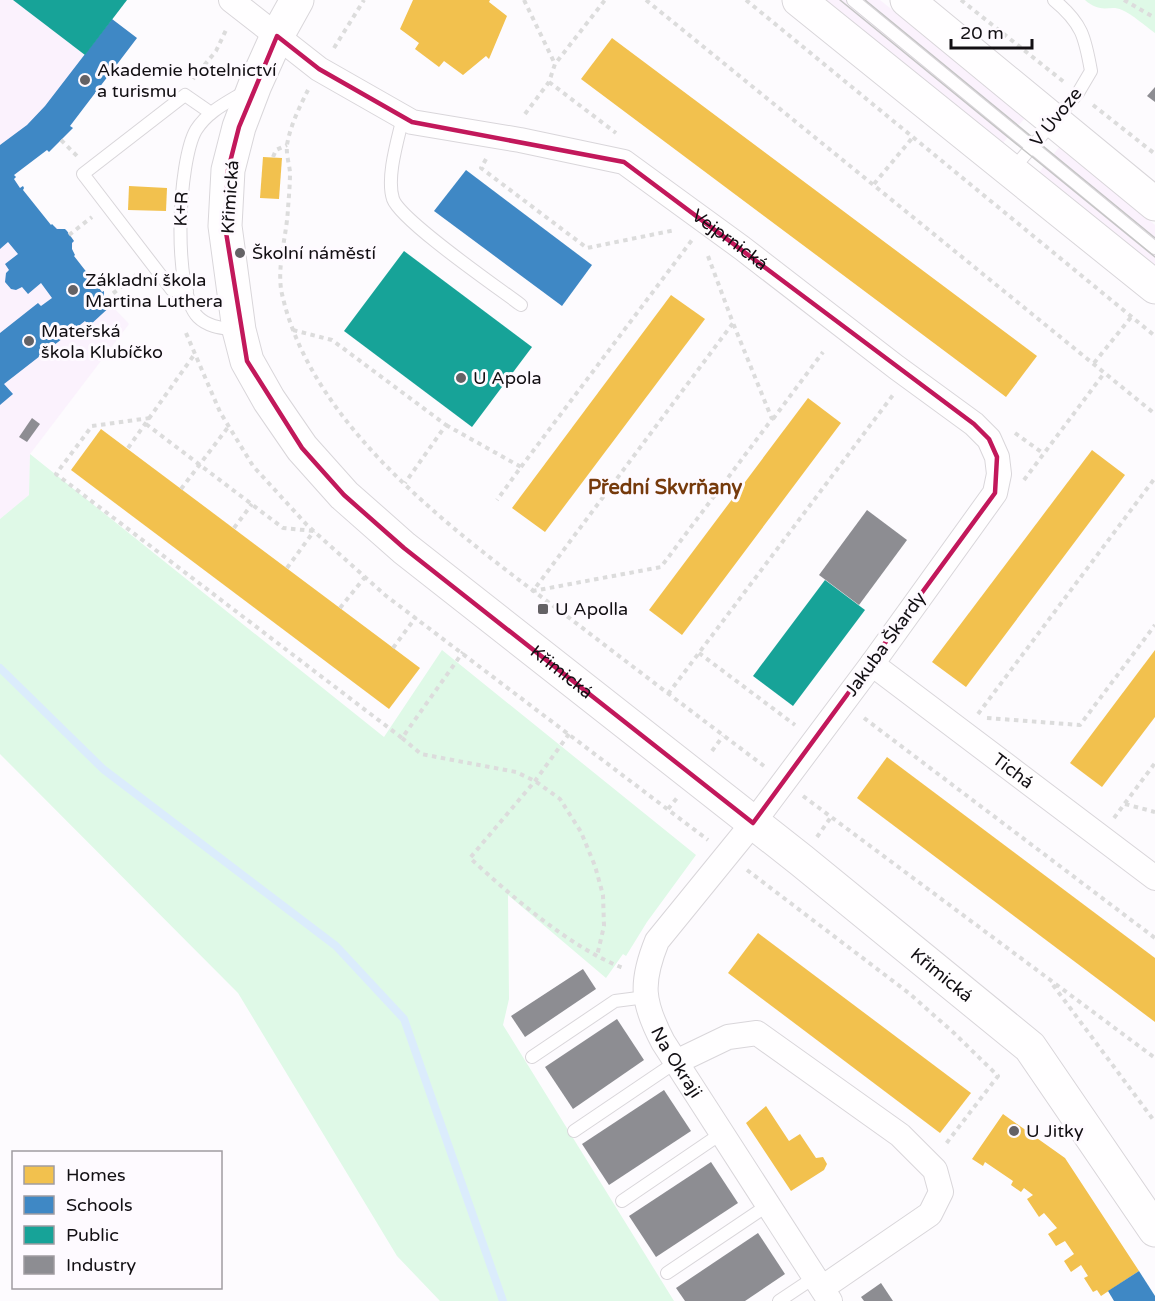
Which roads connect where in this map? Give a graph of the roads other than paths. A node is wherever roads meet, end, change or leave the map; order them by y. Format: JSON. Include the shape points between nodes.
{"nodes":[{"id":1,"x":297,"y":0,"type":"edge"},
{"id":2,"x":799,"y":0,"type":"edge"},
{"id":3,"x":853,"y":0,"type":"edge"},
{"id":4,"x":907,"y":0,"type":"edge"},
{"id":5,"x":1054,"y":0,"type":"edge"},
{"id":6,"x":231,"y":9,"type":"edge"},
{"id":7,"x":277,"y":36,"type":"junction"},
{"id":8,"x":255,"y":85,"type":"junction"},
{"id":9,"x":211,"y":113,"type":"junction"},
{"id":10,"x":407,"y":119,"type":"junction"},
{"id":11,"x":1054,"y":119,"type":"junction"},
{"id":12,"x":1022,"y":158,"type":"junction"},
{"id":13,"x":1155,"y":204,"type":"edge"},
{"id":14,"x":1155,"y":248,"type":"edge"},
{"id":15,"x":1155,"y":286,"type":"edge"},
{"id":16,"x":187,"y":291,"type":"junction"},
{"id":17,"x":521,"y":305,"type":"dead end"},
{"id":18,"x":239,"y":330,"type":"junction"},
{"id":19,"x":997,"y":458,"type":"joint"},
{"id":20,"x":872,"y":664,"type":"junction"},
{"id":21,"x":753,"y":823,"type":"junction"},
{"id":22,"x":1155,"y":878,"type":"edge"},
{"id":23,"x":646,"y":987,"type":"junction"},
{"id":24,"x":532,"y":1057,"type":"dead end"},
{"id":25,"x":676,"y":1062,"type":"junction"},
{"id":26,"x":574,"y":1131,"type":"dead end"},
{"id":27,"x":722,"y":1133,"type":"junction"},
{"id":28,"x":622,"y":1201,"type":"dead end"},
{"id":29,"x":768,"y":1205,"type":"junction"},
{"id":30,"x":1155,"y":1230,"type":"edge"},
{"id":31,"x":667,"y":1273,"type":"dead end"},
{"id":32,"x":823,"y":1289,"type":"edge"},
{"id":33,"x":779,"y":1301,"type":"edge"}],
"edges":[{"from":1,"to":7,"type":"main road","name":"Křimická"},
{"from":2,"to":12,"type":"main road"},
{"from":3,"to":12,"type":"lane"},
{"from":4,"to":11,"type":"main road"},
{"from":5,"to":11,"type":"lane","name":"V Úvoze","via":[[1077,22],[1087,45],[1091,71],[1078,93]]},
{"from":6,"to":7,"type":"street"},
{"from":7,"to":8,"type":"main road","name":"Křimická"},
{"from":7,"to":10,"type":"street","via":[[320,69]]},
{"from":8,"to":9,"type":"lane","name":"K+R"},
{"from":8,"to":18,"type":"main road","name":"Křimická","via":[[228,170],[225,226]]},
{"from":9,"to":16,"type":"lane","name":"K+R","via":[[195,132],[182,184],[180,222]]},
{"from":9,"to":16,"type":"lane","via":[[185,95],[83,174],[172,290]]},
{"from":10,"to":17,"type":"lane","via":[[391,182],[394,201],[412,221]]},
{"from":10,"to":19,"type":"street","name":"Vejprnická","via":[[624,162],[696,223],[975,424],[989,439]]},
{"from":11,"to":12,"type":"lane","name":"V Úvoze"},
{"from":11,"to":13,"type":"main road"},
{"from":12,"to":14,"type":"lane"},
{"from":12,"to":15,"type":"main road"},
{"from":16,"to":18,"type":"lane","name":"K+R","via":[[199,318],[217,328]]},
{"from":18,"to":21,"type":"main road","name":"Křimická","via":[[248,361],[269,400],[302,448],[344,495],[404,548]]},
{"from":19,"to":20,"type":"street","name":"Jakuba Škardy","via":[[995,493]]},
{"from":20,"to":21,"type":"street","name":"Jakuba Škardy"},
{"from":20,"to":22,"type":"street","name":"Tichá"},
{"from":21,"to":23,"type":"street","via":[[657,941],[648,964]]},
{"from":21,"to":30,"type":"main road","name":"Křimická","via":[[1030,1047]]},
{"from":23,"to":24,"type":"lane","via":[[615,1001]]},
{"from":23,"to":25,"type":"street","name":"Na Okraji","via":[[650,1018]]},
{"from":25,"to":26,"type":"lane"},
{"from":25,"to":27,"type":"street","name":"Na Okraji"},
{"from":25,"to":32,"type":"street","via":[[728,1037],[757,1033],[900,1136],[935,1170],[941,1192],[930,1214]]},
{"from":27,"to":28,"type":"lane"},
{"from":27,"to":29,"type":"street","name":"Na Okraji"},
{"from":29,"to":31,"type":"lane"},
{"from":29,"to":32,"type":"street","name":"Na Okraji"},
{"from":32,"to":33,"type":"lane"}]}
